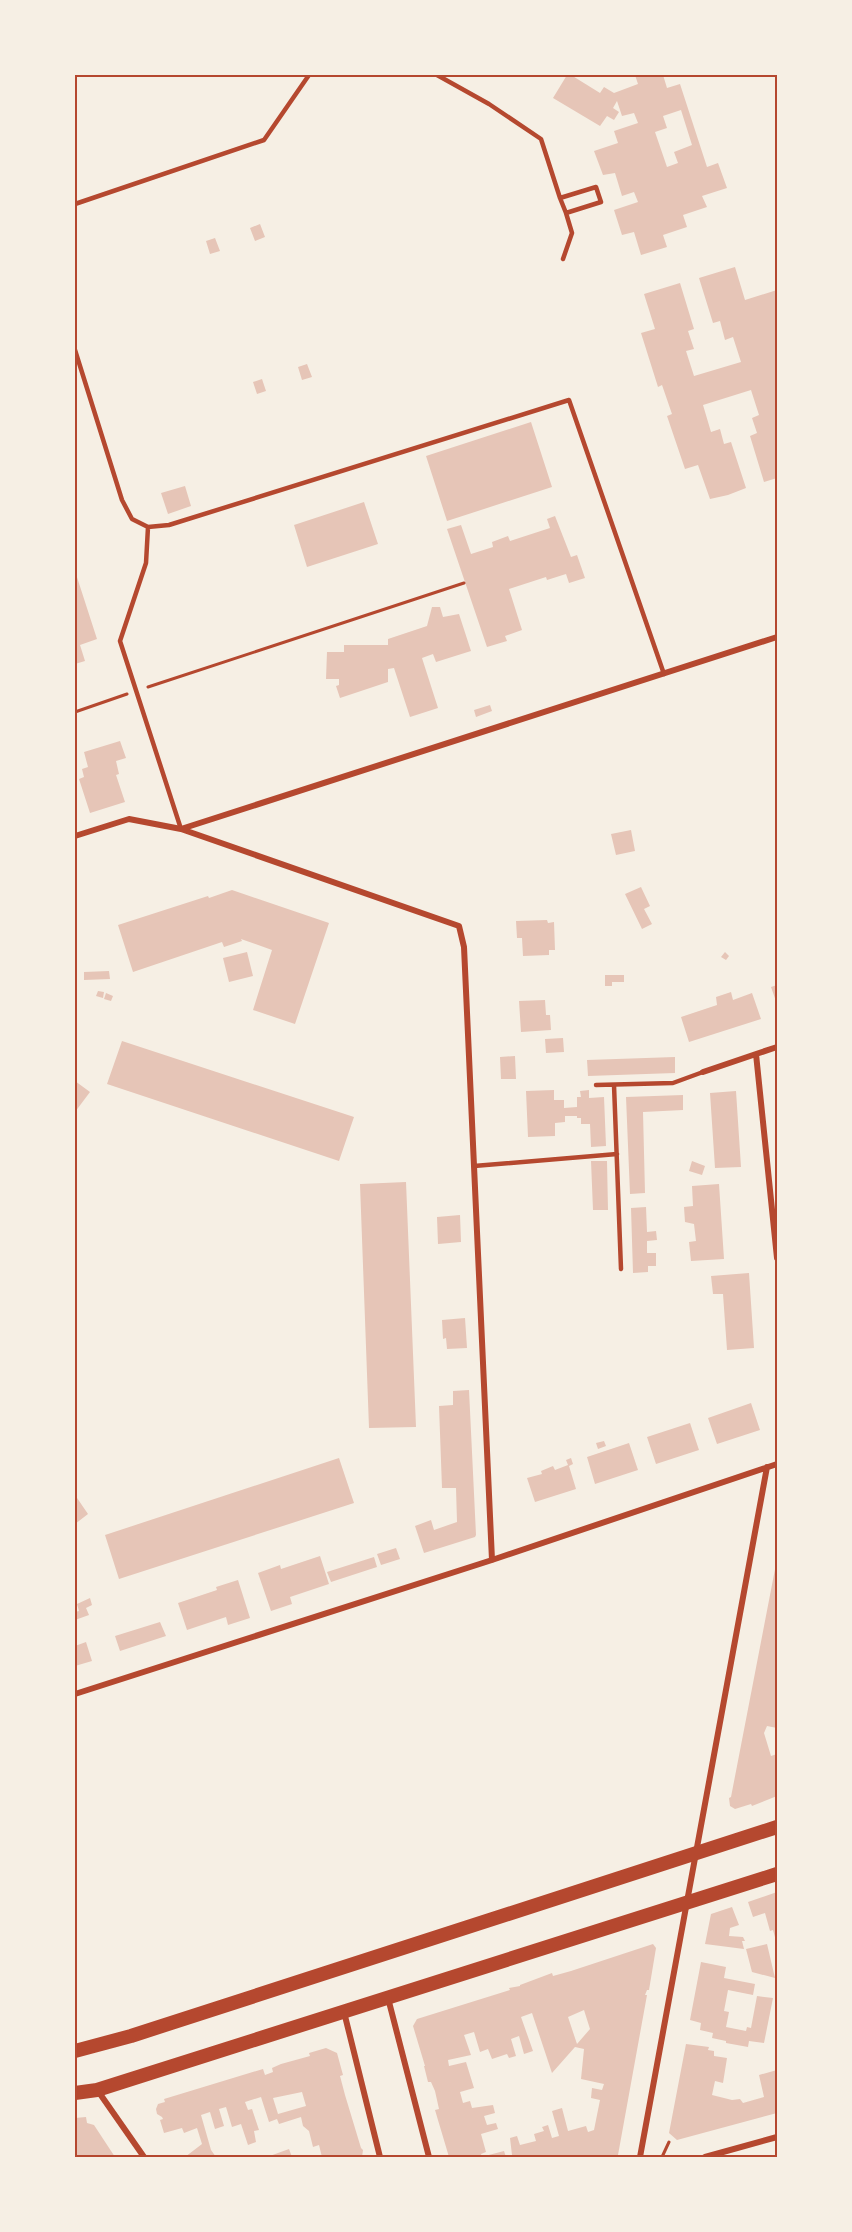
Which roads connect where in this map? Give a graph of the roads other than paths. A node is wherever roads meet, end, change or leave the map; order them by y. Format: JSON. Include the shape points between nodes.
{"nodes":[{"id":1,"x":309,"y":75,"type":"edge"},
{"id":2,"x":437,"y":75,"type":"edge"},
{"id":3,"x":560,"y":198,"type":"junction"},
{"id":4,"x":75,"y":204,"type":"edge"},
{"id":5,"x":566,"y":213,"type":"junction"},
{"id":6,"x":564,"y":259,"type":"dead end"},
{"id":7,"x":75,"y":350,"type":"edge"},
{"id":8,"x":148,"y":527,"type":"junction"},
{"id":9,"x":777,"y":638,"type":"edge"},
{"id":10,"x":663,"y":674,"type":"junction"},
{"id":11,"x":181,"y":829,"type":"junction"},
{"id":12,"x":75,"y":836,"type":"edge"},
{"id":13,"x":777,"y":1047,"type":"edge"},
{"id":14,"x":756,"y":1054,"type":"junction"},
{"id":15,"x":704,"y":1072,"type":"joint"},
{"id":16,"x":596,"y":1085,"type":"dead end"},
{"id":17,"x":614,"y":1085,"type":"junction"},
{"id":18,"x":617,"y":1154,"type":"junction"},
{"id":19,"x":474,"y":1166,"type":"junction"},
{"id":20,"x":777,"y":1258,"type":"edge"},
{"id":21,"x":621,"y":1269,"type":"dead end"},
{"id":22,"x":777,"y":1464,"type":"edge"},
{"id":23,"x":767,"y":1467,"type":"junction"},
{"id":24,"x":492,"y":1560,"type":"junction"},
{"id":25,"x":75,"y":1694,"type":"edge"},
{"id":26,"x":777,"y":1827,"type":"edge"},
{"id":27,"x":696,"y":1854,"type":"junction"},
{"id":28,"x":777,"y":1874,"type":"edge"},
{"id":29,"x":688,"y":1903,"type":"junction"},
{"id":30,"x":387,"y":1996,"type":"junction"},
{"id":31,"x":344,"y":2011,"type":"junction"},
{"id":32,"x":75,"y":2051,"type":"edge"},
{"id":33,"x":97,"y":2090,"type":"junction"},
{"id":34,"x":75,"y":2093,"type":"edge"},
{"id":35,"x":777,"y":2137,"type":"edge"},
{"id":36,"x":144,"y":2157,"type":"edge"},
{"id":37,"x":380,"y":2157,"type":"edge"},
{"id":38,"x":429,"y":2157,"type":"edge"},
{"id":39,"x":640,"y":2157,"type":"edge"},
{"id":40,"x":705,"y":2157,"type":"edge"}],
"edges":[{"from":1,"to":4,"type":"lane","via":[[264,140]]},
{"from":2,"to":3,"type":"lane","via":[[541,139]]},
{"from":3,"to":5,"type":"lane"},
{"from":3,"to":5,"type":"lane","via":[[596,187],[601,202]]},
{"from":5,"to":6,"type":"lane","via":[[572,233]]},
{"from":7,"to":8,"type":"lane","via":[[122,500],[132,519]]},
{"from":8,"to":10,"type":"lane","via":[[169,525],[568,400]]},
{"from":8,"to":11,"type":"lane","via":[[146,563],[120,641]]},
{"from":9,"to":10,"type":"street"},
{"from":10,"to":11,"type":"street"},
{"from":11,"to":12,"type":"street","via":[[129,819]]},
{"from":11,"to":19,"type":"street","via":[[459,926],[464,947]]},
{"from":13,"to":14,"type":"street"},
{"from":14,"to":15,"type":"street"},
{"from":14,"to":20,"type":"street"},
{"from":15,"to":17,"type":"lane","via":[[673,1083]]},
{"from":16,"to":17,"type":"lane"},
{"from":17,"to":18,"type":"lane"},
{"from":18,"to":19,"type":"lane"},
{"from":18,"to":21,"type":"lane"},
{"from":19,"to":24,"type":"street"},
{"from":22,"to":23,"type":"street"},
{"from":23,"to":24,"type":"street"},
{"from":23,"to":27,"type":"street"},
{"from":24,"to":25,"type":"street"},
{"from":26,"to":27,"type":"main road"},
{"from":27,"to":29,"type":"street"},
{"from":27,"to":32,"type":"main road"},
{"from":28,"to":29,"type":"main road"},
{"from":29,"to":30,"type":"main road"},
{"from":29,"to":39,"type":"street"},
{"from":30,"to":31,"type":"main road"},
{"from":30,"to":38,"type":"street"},
{"from":31,"to":33,"type":"main road"},
{"from":31,"to":37,"type":"street"},
{"from":33,"to":34,"type":"main road"},
{"from":33,"to":36,"type":"street"},
{"from":35,"to":40,"type":"street"}]}
